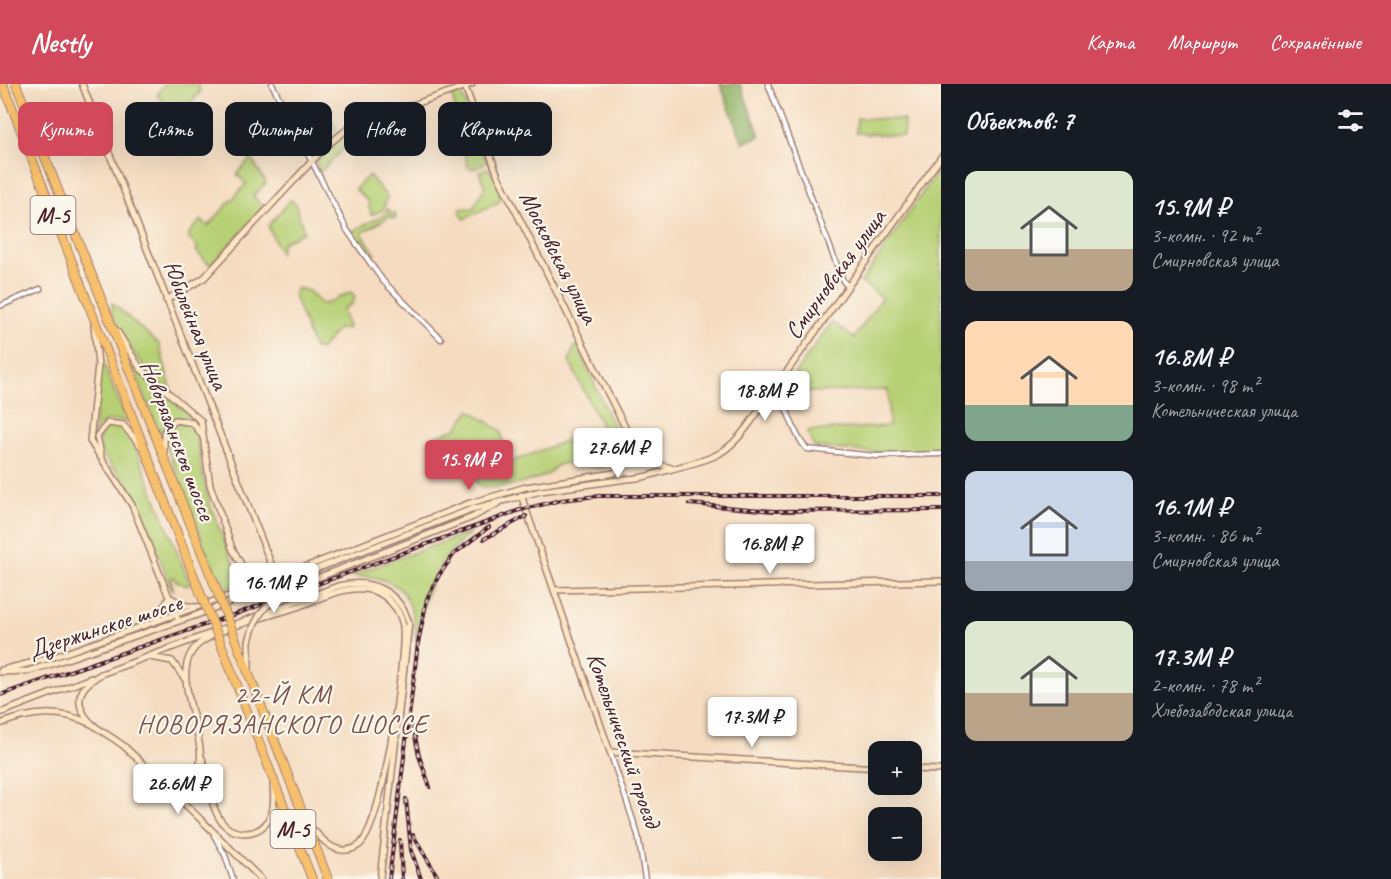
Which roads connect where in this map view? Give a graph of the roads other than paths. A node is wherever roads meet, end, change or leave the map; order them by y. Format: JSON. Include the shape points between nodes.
{"nodes":[{"id":1,"x":3,"y":84,"type":"edge"},
{"id":2,"x":16,"y":84,"type":"edge"},
{"id":3,"x":82,"y":84,"type":"edge"},
{"id":4,"x":272,"y":84,"type":"edge"},
{"id":5,"x":472,"y":84,"type":"edge"},
{"id":6,"x":768,"y":84,"type":"edge"},
{"id":7,"x":464,"y":85,"type":"edge"},
{"id":8,"x":941,"y":158,"type":"edge"},
{"id":9,"x":312,"y":162,"type":"junction"},
{"id":10,"x":848,"y":286,"type":"junction"},
{"id":11,"x":40,"y":289,"type":"dead end"},
{"id":12,"x":166,"y":300,"type":"junction"},
{"id":13,"x":0,"y":306,"type":"edge"},
{"id":14,"x":89,"y":306,"type":"junction"},
{"id":15,"x":111,"y":322,"type":"junction"},
{"id":16,"x":441,"y":339,"type":"dead end"},
{"id":17,"x":773,"y":390,"type":"junction"},
{"id":18,"x":632,"y":441,"type":"junction"},
{"id":19,"x":204,"y":442,"type":"junction"},
{"id":20,"x":146,"y":454,"type":"junction"},
{"id":21,"x":941,"y":454,"type":"edge"},
{"id":22,"x":646,"y":459,"type":"junction"},
{"id":23,"x":628,"y":463,"type":"junction"},
{"id":24,"x":105,"y":464,"type":"junction"},
{"id":25,"x":673,"y":469,"type":"junction"},
{"id":26,"x":170,"y":473,"type":"junction"},
{"id":27,"x":646,"y":477,"type":"junction"},
{"id":28,"x":635,"y":479,"type":"junction"},
{"id":29,"x":521,"y":495,"type":"junction"},
{"id":30,"x":506,"y":499,"type":"junction"},
{"id":31,"x":538,"y":546,"type":"junction"},
{"id":32,"x":243,"y":569,"type":"junction"},
{"id":33,"x":277,"y":579,"type":"junction"},
{"id":34,"x":941,"y":581,"type":"edge"},
{"id":35,"x":267,"y":582,"type":"junction"},
{"id":36,"x":555,"y":590,"type":"junction"},
{"id":37,"x":252,"y":591,"type":"junction"},
{"id":38,"x":232,"y":595,"type":"junction"},
{"id":39,"x":170,"y":597,"type":"junction"},
{"id":40,"x":197,"y":607,"type":"junction"},
{"id":41,"x":561,"y":614,"type":"junction"},
{"id":42,"x":176,"y":615,"type":"junction"},
{"id":43,"x":155,"y":621,"type":"junction"},
{"id":44,"x":178,"y":621,"type":"junction"},
{"id":45,"x":64,"y":657,"type":"junction"},
{"id":46,"x":146,"y":658,"type":"junction"},
{"id":47,"x":0,"y":671,"type":"edge"},
{"id":48,"x":101,"y":674,"type":"junction"},
{"id":49,"x":249,"y":675,"type":"junction"},
{"id":50,"x":187,"y":683,"type":"junction"},
{"id":51,"x":0,"y":713,"type":"edge"},
{"id":52,"x":0,"y":724,"type":"edge"},
{"id":53,"x":92,"y":724,"type":"junction"},
{"id":54,"x":198,"y":745,"type":"junction"},
{"id":55,"x":610,"y":752,"type":"junction"},
{"id":56,"x":868,"y":767,"type":"edge"},
{"id":57,"x":922,"y":769,"type":"edge"},
{"id":58,"x":941,"y":770,"type":"edge"},
{"id":59,"x":273,"y":779,"type":"junction"},
{"id":60,"x":162,"y":783,"type":"junction"},
{"id":61,"x":306,"y":822,"type":"junction"},
{"id":62,"x":210,"y":830,"type":"junction"},
{"id":63,"x":233,"y":879,"type":"edge"},
{"id":64,"x":261,"y":879,"type":"edge"},
{"id":65,"x":312,"y":879,"type":"edge"},
{"id":66,"x":328,"y":879,"type":"edge"},
{"id":67,"x":381,"y":879,"type":"edge"},
{"id":68,"x":645,"y":879,"type":"edge"}],
"edges":[{"from":1,"to":14,"type":"highway","name":"Новорязанское шоссе","number":"М-5"},
{"from":2,"to":15,"type":"highway","name":"Новорязанское шоссе","number":"М-5"},
{"from":3,"to":12,"type":"main road","name":"Юбилейная улица"},
{"from":4,"to":9,"type":"street"},
{"from":5,"to":7,"type":"main road"},
{"from":6,"to":10,"type":"street"},
{"from":7,"to":9,"type":"main road","via":[[350,127]]},
{"from":7,"to":18,"type":"main road","name":"Московская улица","via":[[498,176]]},
{"from":8,"to":10,"type":"main road","name":"Смирновская улица"},
{"from":9,"to":12,"type":"main road","via":[[204,278]]},
{"from":9,"to":16,"type":"street","via":[[347,230],[371,264],[404,305]]},
{"from":10,"to":17,"type":"main road","name":"Смирновская улица"},
{"from":11,"to":13,"type":"street"},
{"from":12,"to":33,"type":"main road","name":"Юбилейная улица"},
{"from":14,"to":20,"type":"highway","name":"Новорязанское шоссе","number":"М-5"},
{"from":14,"to":24,"type":"main road","number":"М-5","via":[[98,365],[90,441]]},
{"from":15,"to":19,"type":"main road","number":"М-5","via":[[140,368],[201,421]]},
{"from":15,"to":26,"type":"highway","name":"Новорязанское шоссе","number":"М-5"},
{"from":17,"to":21,"type":"street","via":[[800,442],[807,448],[876,456]]},
{"from":17,"to":25,"type":"main road","name":"Смирновская улица","via":[[733,445],[710,460]]},
{"from":18,"to":22,"type":"main road","name":"Московская улица"},
{"from":18,"to":23,"type":"main road"},
{"from":19,"to":26,"type":"main road","number":"М-5","via":[[197,426],[188,420],[169,424],[163,443]]},
{"from":19,"to":32,"type":"main road","number":"М-5","via":[[212,491]]},
{"from":20,"to":24,"type":"main road","number":"М-5","via":[[129,429],[108,423],[99,432],[96,443]]},
{"from":20,"to":59,"type":"highway","name":"Новорязанское шоссе","number":"М-5","bridge":true},
{"from":22,"to":23,"type":"main road","via":[[636,457]]},
{"from":22,"to":25,"type":"main road"},
{"from":22,"to":27,"type":"main road","via":[[651,467]]},
{"from":23,"to":28,"type":"main road","via":[[628,473]]},
{"from":23,"to":33,"type":"main road","via":[[614,473],[526,487],[470,503]]},
{"from":24,"to":39,"type":"main road","number":"М-5","via":[[132,506]]},
{"from":25,"to":27,"type":"main road","name":"Смирновская улица"},
{"from":26,"to":49,"type":"highway","name":"Новорязанское шоссе","number":"М-5","bridge":true},
{"from":27,"to":28,"type":"main road","name":"Смирновская улица"},
{"from":28,"to":29,"type":"main road","name":"Смирновская улица"},
{"from":29,"to":30,"type":"main road","name":"Смирновская улица"},
{"from":29,"to":31,"type":"main road","name":"Котельнический проезд"},
{"from":30,"to":37,"type":"main road","name":"Смирновская улица"},
{"from":30,"to":49,"type":"main road","number":"М-5","bridge":true,"via":[[473,517],[290,589],[269,602],[255,621],[249,642]]},
{"from":31,"to":36,"type":"main road","name":"Котельнический проезд"},
{"from":31,"to":41,"type":"main road","name":"Котельнический проезд"},
{"from":32,"to":35,"type":"main road","via":[[252,579]]},
{"from":32,"to":38,"type":"main road","via":[[242,583]]},
{"from":33,"to":35,"type":"main road"},
{"from":34,"to":36,"type":"main road"},
{"from":35,"to":37,"type":"main road"},
{"from":36,"to":41,"type":"main road","name":"Котельнический проезд"},
{"from":37,"to":38,"type":"main road","name":"Дзержинское шоссе"},
{"from":37,"to":44,"type":"main road","name":"Дзержинское шоссе"},
{"from":38,"to":40,"type":"main road","name":"Дзержинское шоссе"},
{"from":39,"to":40,"type":"main road"},
{"from":39,"to":42,"type":"main road","number":"М-5"},
{"from":39,"to":43,"type":"main road"},
{"from":40,"to":42,"type":"main road","name":"Дзержинское шоссе"},
{"from":41,"to":55,"type":"main road","name":"Котельнический проезд"},
{"from":42,"to":43,"type":"main road","name":"Дзержинское шоссе"},
{"from":42,"to":44,"type":"main road"},
{"from":43,"to":45,"type":"main road","name":"Дзержинское шоссе"},
{"from":44,"to":45,"type":"main road","name":"Дзержинское шоссе"},
{"from":45,"to":47,"type":"main road","name":"Дзержинское шоссе","via":[[28,670]]},
{"from":46,"to":48,"type":"main road"},
{"from":46,"to":50,"type":"main road","via":[[172,661]]},
{"from":46,"to":67,"type":"main road","via":[[338,586],[369,584],[394,597],[406,612],[409,635]]},
{"from":48,"to":51,"type":"main road"},
{"from":48,"to":53,"type":"main road","via":[[87,683],[80,698],[81,708]]},
{"from":49,"to":61,"type":"highway","name":"Новорязанское шоссе","number":"М-5"},
{"from":50,"to":54,"type":"main road"},
{"from":50,"to":61,"type":"main road","number":"М-5","via":[[187,662],[203,641],[350,590],[376,592],[390,601],[399,615],[403,635],[384,777],[369,834],[359,845],[347,850],[330,846]]},
{"from":52,"to":53,"type":"main road","via":[[49,713]]},
{"from":53,"to":60,"type":"main road","via":[[119,742]]},
{"from":54,"to":59,"type":"main road","number":"М-5","via":[[217,815],[236,832],[256,831],[268,821],[273,809]]},
{"from":54,"to":60,"type":"main road","via":[[200,771],[194,781],[183,787]]},
{"from":55,"to":56,"type":"main road"},
{"from":55,"to":68,"type":"street","name":"Котельнический проезд","via":[[638,836]]},
{"from":57,"to":58,"type":"main road"},
{"from":59,"to":65,"type":"highway","name":"Новорязанское шоссе","number":"М-5"},
{"from":60,"to":62,"type":"main road"},
{"from":61,"to":66,"type":"highway","name":"Новорязанское шоссе","number":"М-5"},
{"from":62,"to":63,"type":"street"},
{"from":62,"to":64,"type":"main road"}]}
